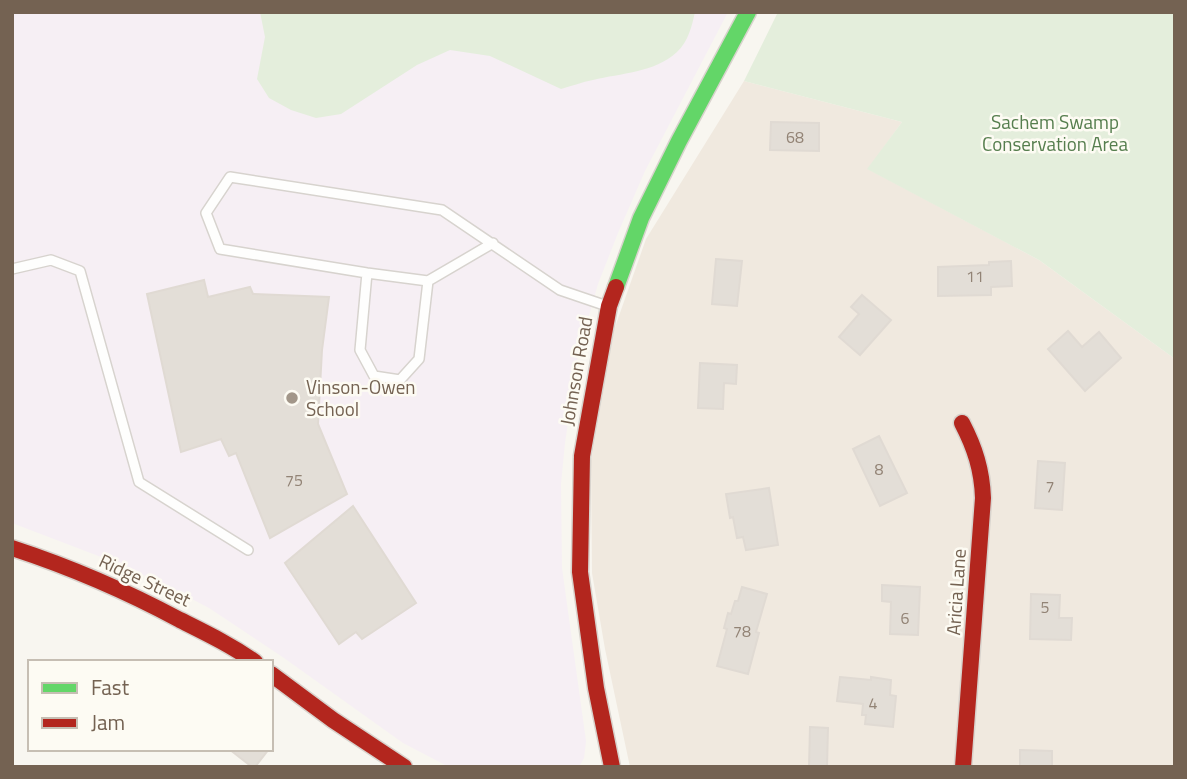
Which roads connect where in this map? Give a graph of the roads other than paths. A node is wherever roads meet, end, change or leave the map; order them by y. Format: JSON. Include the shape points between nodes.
{"nodes":[{"id":1,"x":748,"y":12,"type":"edge"},
{"id":2,"x":493,"y":243,"type":"junction"},
{"id":3,"x":12,"y":269,"type":"edge"},
{"id":4,"x":368,"y":273,"type":"junction"},
{"id":5,"x":428,"y":281,"type":"junction"},
{"id":6,"x":609,"y":306,"type":"junction"},
{"id":7,"x":962,"y":423,"type":"dead end"},
{"id":8,"x":12,"y":548,"type":"edge"},
{"id":9,"x":248,"y":550,"type":"dead end"},
{"id":10,"x":252,"y":660,"type":"edge"},
{"id":11,"x":273,"y":675,"type":"edge"},
{"id":12,"x":404,"y":767,"type":"edge"},
{"id":13,"x":612,"y":767,"type":"edge"},
{"id":14,"x":963,"y":767,"type":"edge"}],
"edges":[{"from":1,"to":6,"type":"street","name":"Johnson Road","via":[[641,218]]},
{"from":2,"to":4,"type":"lane","via":[[442,210],[230,177],[206,214],[220,249]]},
{"from":2,"to":5,"type":"lane"},
{"from":2,"to":6,"type":"lane","via":[[560,290]]},
{"from":3,"to":9,"type":"lane","via":[[51,260],[80,271],[139,482]]},
{"from":4,"to":5,"type":"lane"},
{"from":4,"to":5,"type":"lane","via":[[360,349],[374,376],[400,380],[419,359]]},
{"from":6,"to":13,"type":"street","name":"Johnson Road","via":[[582,456],[580,572]]},
{"from":7,"to":14,"type":"street","name":"Aricia Lane","via":[[979,458],[983,498]]},
{"from":8,"to":10,"type":"street","name":"Ridge Street","via":[[143,599]]},
{"from":11,"to":12,"type":"street"}]}
